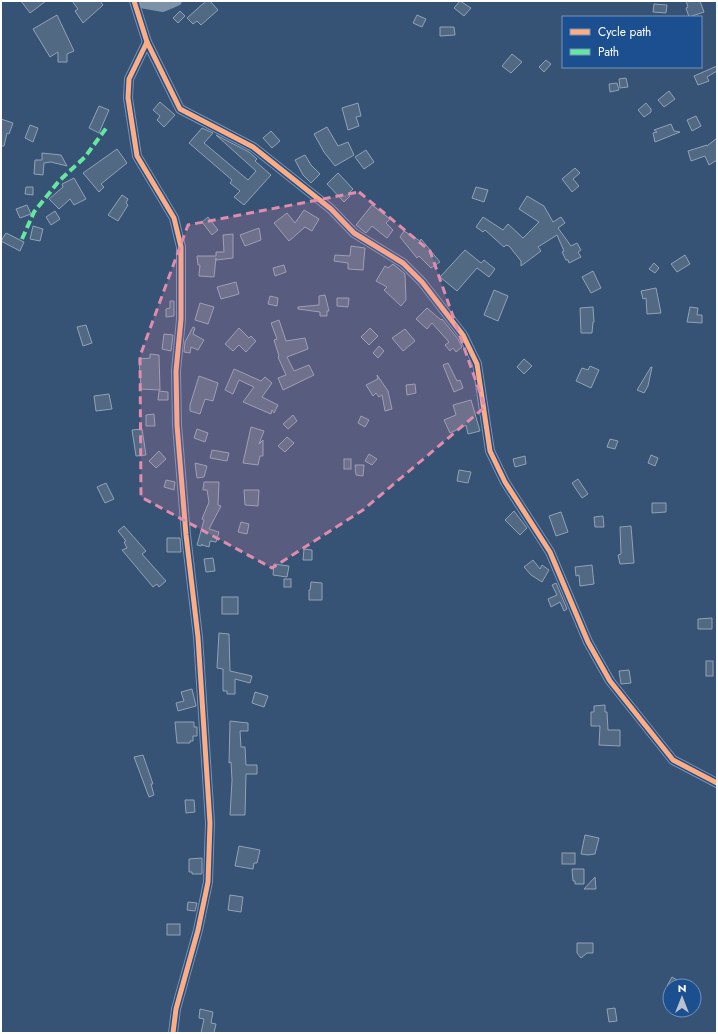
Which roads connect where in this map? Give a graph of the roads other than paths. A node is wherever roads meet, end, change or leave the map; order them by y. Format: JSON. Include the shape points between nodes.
{"nodes":[{"id":1,"x":177,"y":1,"type":"edge"},
{"id":2,"x":135,"y":2,"type":"edge"},
{"id":3,"x":147,"y":42,"type":"junction"},
{"id":4,"x":717,"y":783,"type":"edge"},
{"id":5,"x":173,"y":1033,"type":"edge"}],
"edges":[{"from":1,"to":2,"type":"street","via":[[163,7]]},
{"from":2,"to":3,"type":"street"},
{"from":3,"to":4,"type":"street","via":[[180,109],[253,146],[331,209],[354,233],[403,264],[422,282],[459,329],[477,364],[490,451],[505,482],[550,552],[588,642],[610,681],[673,760]]},
{"from":3,"to":5,"type":"street","via":[[129,79],[128,98],[137,156],[174,218],[181,247],[181,319],[176,371],[177,425],[198,637],[210,823],[208,882],[198,930],[176,1009]]}]}
